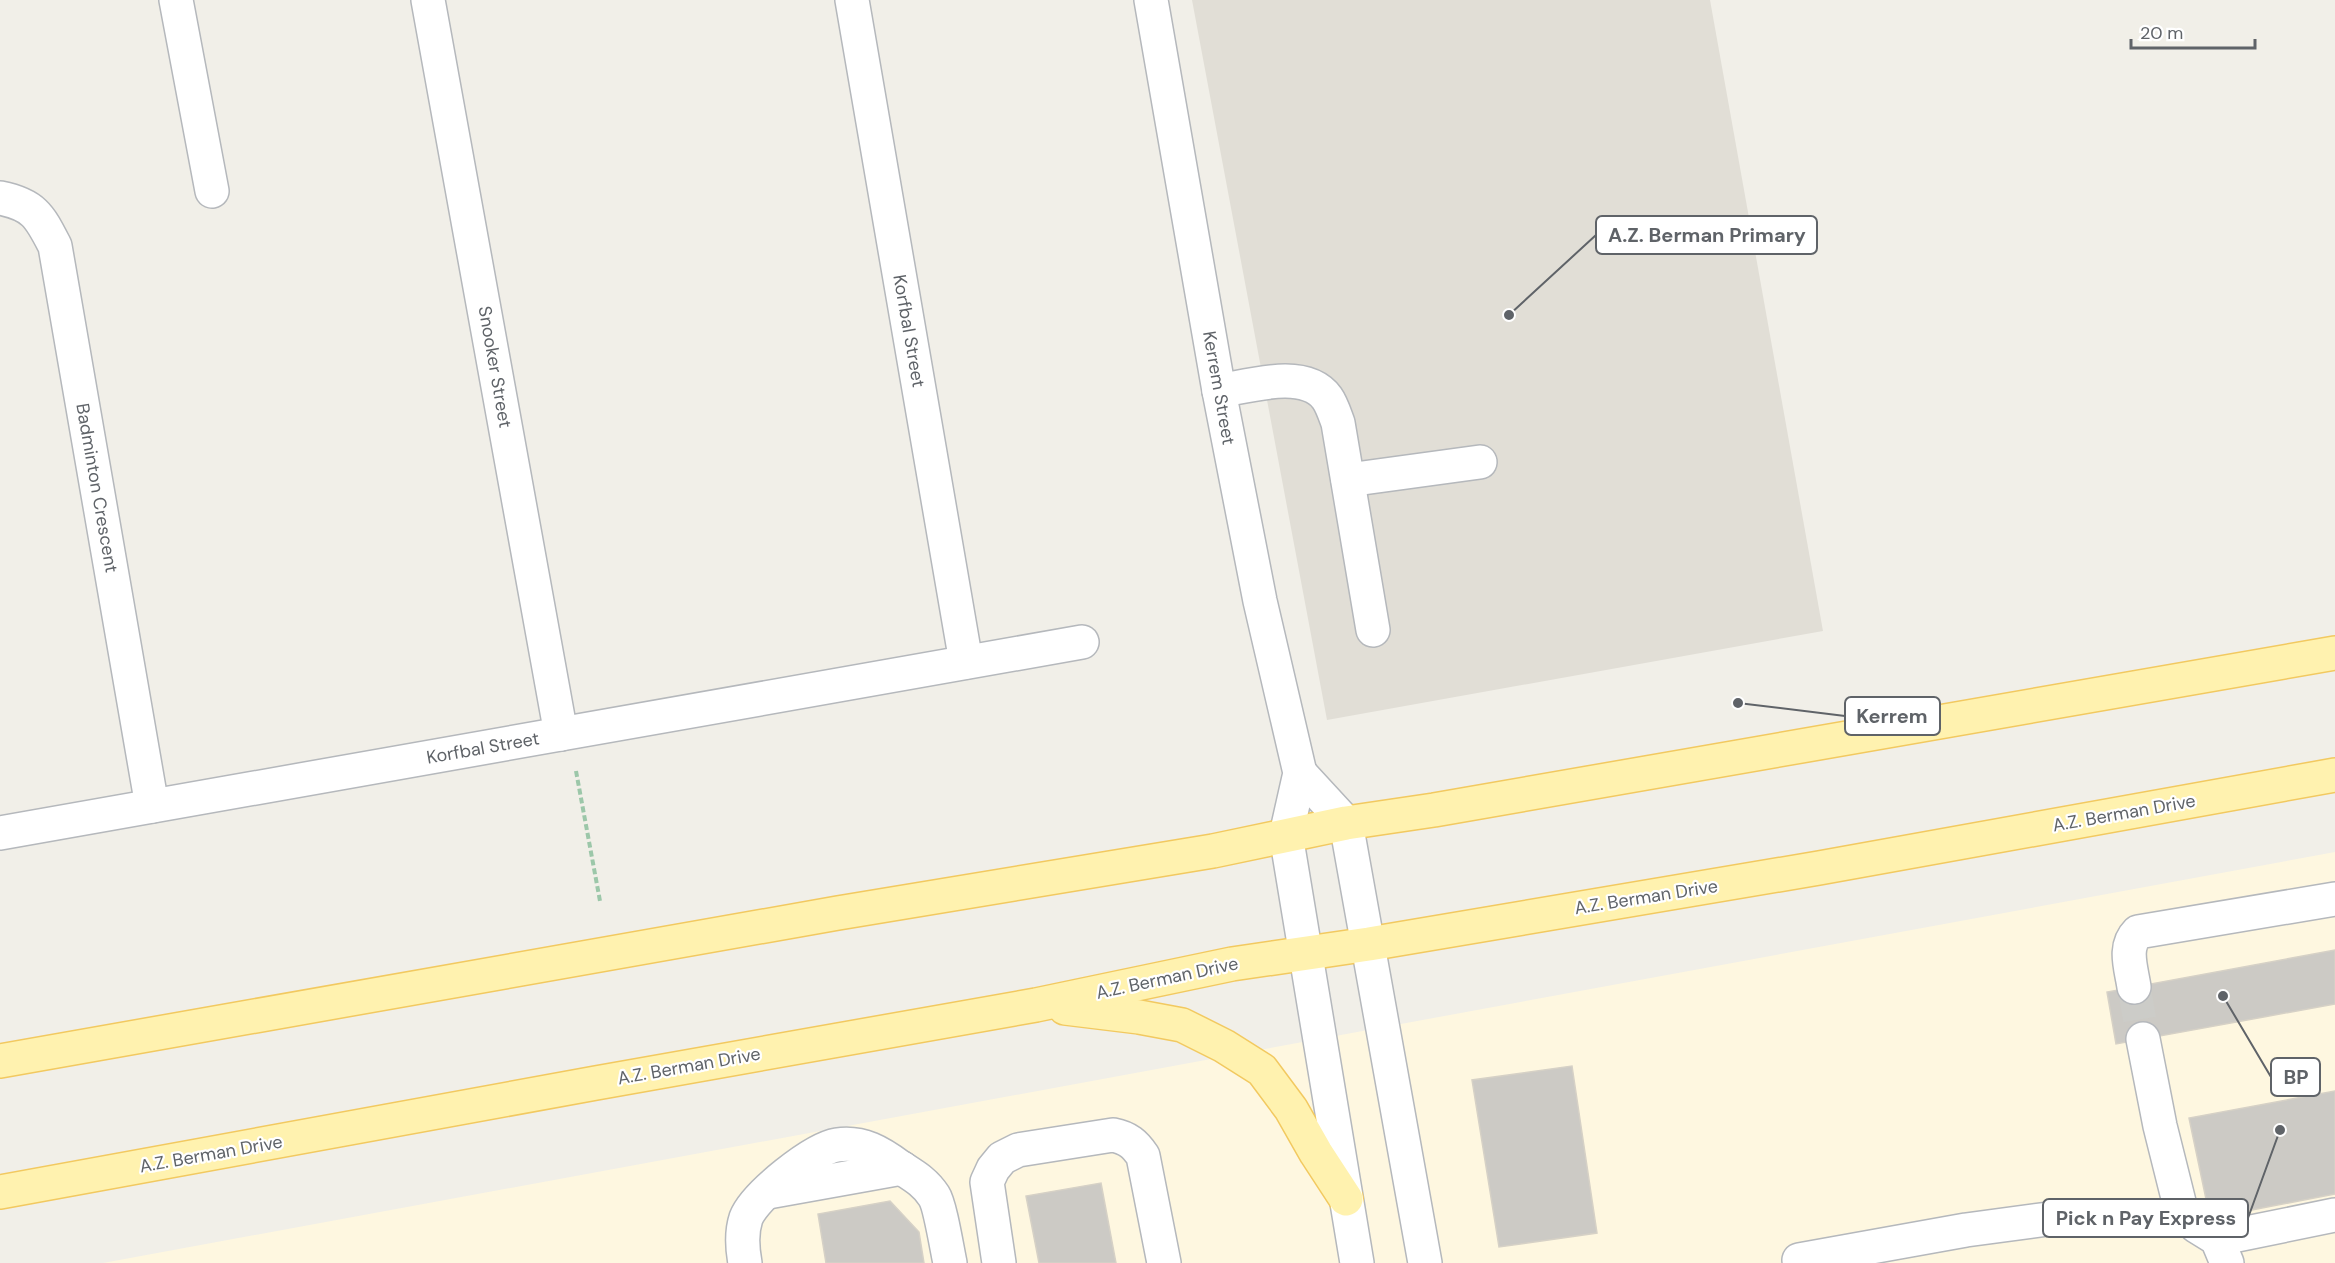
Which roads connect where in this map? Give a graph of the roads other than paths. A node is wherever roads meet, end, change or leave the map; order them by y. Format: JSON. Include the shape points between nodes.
{"nodes":[{"id":1,"x":177,"y":0,"type":"edge"},
{"id":2,"x":428,"y":0,"type":"edge"},
{"id":3,"x":852,"y":0,"type":"edge"},
{"id":4,"x":1151,"y":0,"type":"edge"},
{"id":5,"x":212,"y":191,"type":"dead end"},
{"id":6,"x":0,"y":198,"type":"edge"},
{"id":7,"x":1220,"y":391,"type":"junction"},
{"id":8,"x":1480,"y":462,"type":"dead end"},
{"id":9,"x":1348,"y":480,"type":"junction"},
{"id":10,"x":1372,"y":630,"type":"dead end"},
{"id":11,"x":1082,"y":642,"type":"dead end"},
{"id":12,"x":2334,"y":658,"type":"edge"},
{"id":13,"x":966,"y":662,"type":"junction"},
{"id":14,"x":561,"y":734,"type":"junction"},
{"id":15,"x":1300,"y":774,"type":"junction"},
{"id":16,"x":2335,"y":776,"type":"edge"},
{"id":17,"x":152,"y":806,"type":"junction"},
{"id":18,"x":1346,"y":823,"type":"junction"},
{"id":19,"x":0,"y":833,"type":"edge"},
{"id":20,"x":1286,"y":835,"type":"junction"},
{"id":21,"x":2335,"y":899,"type":"edge"},
{"id":22,"x":1369,"y":944,"type":"junction"},
{"id":23,"x":1305,"y":954,"type":"junction"},
{"id":24,"x":2134,"y":987,"type":"tunnel mouth"},
{"id":25,"x":1036,"y":1005,"type":"junction"},
{"id":26,"x":2146,"y":1051,"type":"tunnel mouth"},
{"id":27,"x":0,"y":1061,"type":"edge"},
{"id":28,"x":0,"y":1192,"type":"edge"},
{"id":29,"x":1346,"y":1199,"type":"junction"},
{"id":30,"x":2335,"y":1215,"type":"edge"},
{"id":31,"x":2048,"y":1218,"type":"dead end"},
{"id":32,"x":2222,"y":1251,"type":"edge"},
{"id":33,"x":1799,"y":1260,"type":"dead end"},
{"id":34,"x":745,"y":1263,"type":"edge"},
{"id":35,"x":950,"y":1263,"type":"edge"},
{"id":36,"x":999,"y":1263,"type":"edge"},
{"id":37,"x":1164,"y":1263,"type":"edge"},
{"id":38,"x":1357,"y":1263,"type":"edge"},
{"id":39,"x":1425,"y":1263,"type":"edge"}],
"edges":[{"from":1,"to":5,"type":"street"},
{"from":2,"to":14,"type":"street","name":"Snooker Street"},
{"from":3,"to":13,"type":"street","name":"Korfbal Street"},
{"from":4,"to":7,"type":"street","name":"Kerrem Street"},
{"from":6,"to":17,"type":"street","name":"Badminton Crescent","via":[[18,202],[40,217],[55,246]]},
{"from":7,"to":9,"type":"street","via":[[1286,380],[1308,383],[1326,397],[1338,423]]},
{"from":7,"to":15,"type":"street","name":"Kerrem Street","via":[[1260,601]]},
{"from":8,"to":9,"type":"street"},
{"from":9,"to":10,"type":"street"},
{"from":11,"to":13,"type":"street","name":"Korfbal Street"},
{"from":12,"to":18,"type":"main road"},
{"from":13,"to":14,"type":"street","name":"Korfbal Street"},
{"from":14,"to":17,"type":"street","name":"Korfbal Street"},
{"from":15,"to":18,"type":"street"},
{"from":15,"to":20,"type":"street","name":"Kerrem Street"},
{"from":16,"to":22,"type":"main road","name":"A.Z. Berman Drive"},
{"from":17,"to":19,"type":"street","name":"Korfbal Street"},
{"from":18,"to":20,"type":"main road"},
{"from":18,"to":22,"type":"street"},
{"from":20,"to":23,"type":"street","name":"Kerrem Street"},
{"from":20,"to":27,"type":"main road","via":[[1202,853]]},
{"from":21,"to":24,"type":"street","via":[[2139,932],[2128,951]]},
{"from":22,"to":23,"type":"main road","name":"A.Z. Berman Drive"},
{"from":22,"to":39,"type":"street"},
{"from":23,"to":25,"type":"main road","name":"A.Z. Berman Drive","via":[[1232,964]]},
{"from":23,"to":29,"type":"street","name":"Kerrem Street"},
{"from":25,"to":28,"type":"main road","name":"A.Z. Berman Drive"},
{"from":25,"to":29,"type":"main road","via":[[1182,1025],[1224,1046],[1262,1070],[1291,1109]]},
{"from":26,"to":32,"type":"street","via":[[2180,1206]]},
{"from":29,"to":38,"type":"street","name":"Kerrem Street"},
{"from":30,"to":32,"type":"street"},
{"from":31,"to":33,"type":"street"},
{"from":34,"to":35,"type":"street","via":[[741,1243],[746,1217],[757,1201],[810,1155],[837,1145],[864,1146],[922,1180],[936,1199]]},
{"from":36,"to":37,"type":"street","via":[[987,1182],[1002,1158],[1018,1150],[1113,1135],[1135,1144],[1143,1156]]}]}
